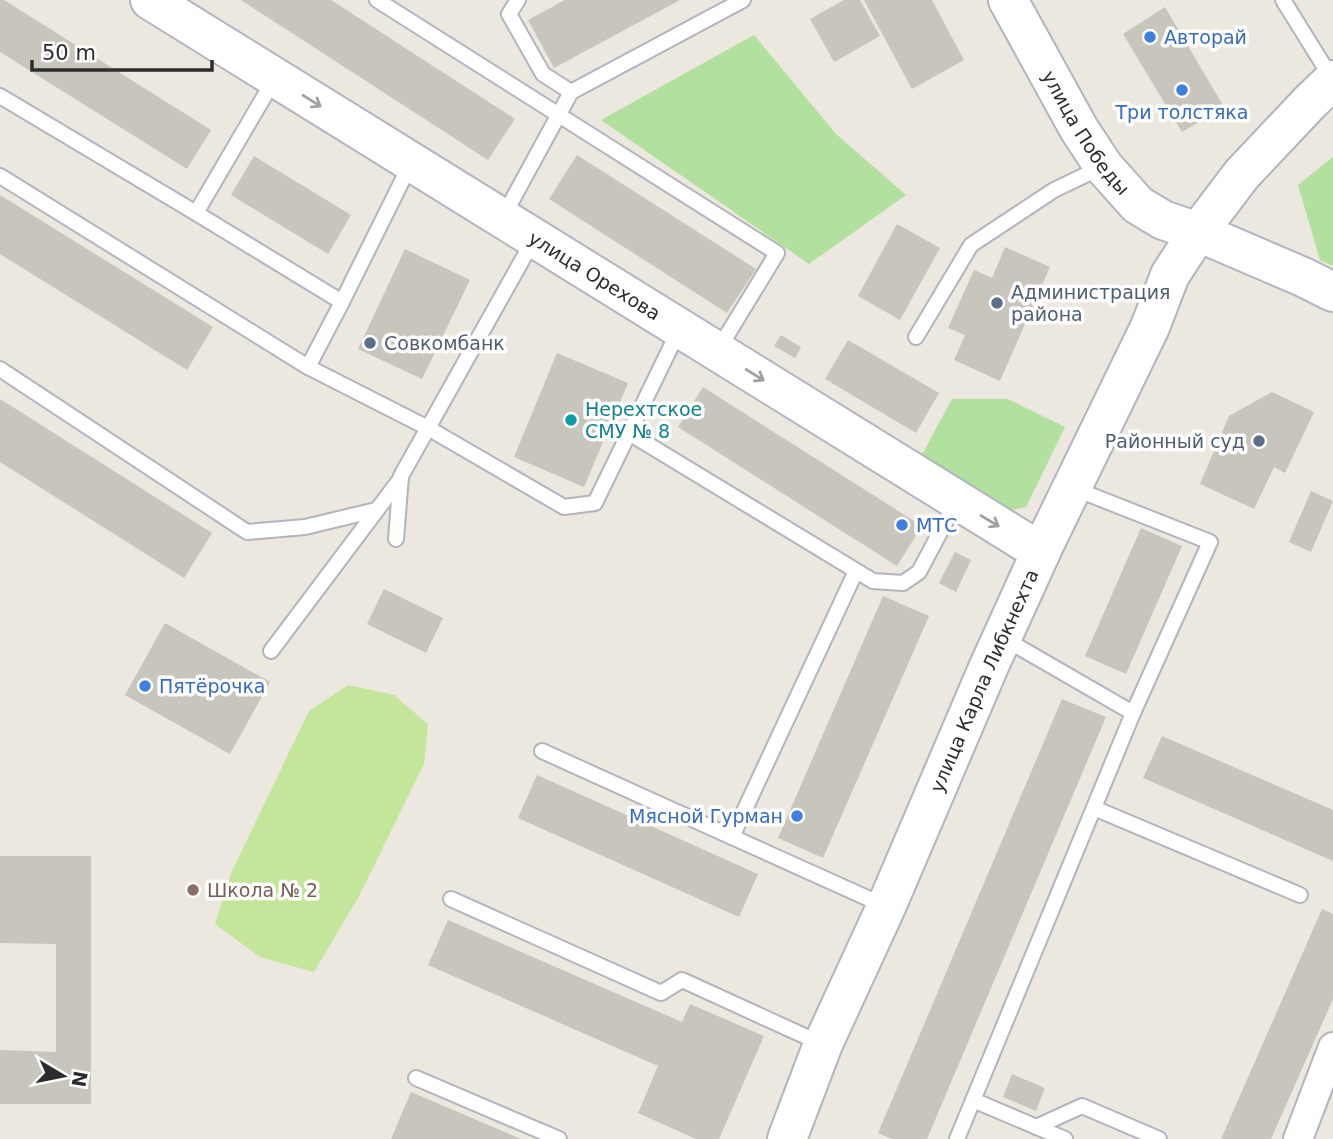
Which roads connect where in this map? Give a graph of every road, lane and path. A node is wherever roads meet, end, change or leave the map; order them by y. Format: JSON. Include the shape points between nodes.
{"nodes":[{"id":1,"x":149,"y":0,"type":"edge"},
{"id":2,"x":377,"y":0,"type":"edge"},
{"id":3,"x":518,"y":0,"type":"edge"},
{"id":4,"x":743,"y":0,"type":"edge"},
{"id":5,"x":1007,"y":0,"type":"edge"},
{"id":6,"x":1283,"y":0,"type":"edge"},
{"id":7,"x":275,"y":78,"type":"junction"},
{"id":8,"x":1327,"y":89,"type":"edge"},
{"id":9,"x":572,"y":92,"type":"junction"},
{"id":10,"x":0,"y":96,"type":"edge"},
{"id":11,"x":559,"y":115,"type":"junction"},
{"id":12,"x":411,"y":162,"type":"junction"},
{"id":13,"x":1104,"y":167,"type":"junction"},
{"id":14,"x":0,"y":176,"type":"edge"},
{"id":15,"x":196,"y":213,"type":"junction"},
{"id":16,"x":502,"y":219,"type":"junction"},
{"id":17,"x":1198,"y":232,"type":"junction"},
{"id":18,"x":535,"y":238,"type":"junction"},
{"id":19,"x":1333,"y":292,"type":"edge"},
{"id":20,"x":342,"y":302,"type":"junction"},
{"id":21,"x":680,"y":328,"type":"junction"},
{"id":22,"x":916,"y":337,"type":"dead end"},
{"id":23,"x":717,"y":351,"type":"junction"},
{"id":24,"x":308,"y":367,"type":"junction"},
{"id":25,"x":0,"y":369,"type":"edge"},
{"id":26,"x":428,"y":428,"type":"junction"},
{"id":27,"x":629,"y":432,"type":"junction"},
{"id":28,"x":401,"y":477,"type":"junction"},
{"id":29,"x":1072,"y":488,"type":"junction"},
{"id":30,"x":957,"y":500,"type":"junction"},
{"id":31,"x":376,"y":510,"type":"junction"},
{"id":32,"x":396,"y":539,"type":"dead end"},
{"id":33,"x":1041,"y":552,"type":"junction"},
{"id":34,"x":856,"y":571,"type":"junction"},
{"id":35,"x":1002,"y":637,"type":"junction"},
{"id":36,"x":271,"y":651,"type":"dead end"},
{"id":37,"x":1133,"y":713,"type":"junction"},
{"id":38,"x":542,"y":751,"type":"dead end"},
{"id":39,"x":1094,"y":808,"type":"junction"},
{"id":40,"x":733,"y":837,"type":"junction"},
{"id":41,"x":1300,"y":895,"type":"dead end"},
{"id":42,"x":451,"y":899,"type":"dead end"},
{"id":43,"x":886,"y":907,"type":"junction"},
{"id":44,"x":823,"y":1044,"type":"junction"},
{"id":45,"x":1333,"y":1047,"type":"edge"},
{"id":46,"x":416,"y":1078,"type":"dead end"},
{"id":47,"x":973,"y":1100,"type":"junction"},
{"id":48,"x":1036,"y":1127,"type":"junction"},
{"id":49,"x":559,"y":1139,"type":"edge"},
{"id":50,"x":787,"y":1139,"type":"edge"},
{"id":51,"x":957,"y":1139,"type":"edge"},
{"id":52,"x":1065,"y":1139,"type":"edge"},
{"id":53,"x":1159,"y":1139,"type":"edge"},
{"id":54,"x":1298,"y":1139,"type":"edge"}],
"edges":[{"from":1,"to":7,"type":"street","name":"улица Орехова"},
{"from":2,"to":11,"type":"lane"},
{"from":3,"to":9,"type":"lane","via":[[509,14],[542,74]]},
{"from":4,"to":9,"type":"lane"},
{"from":5,"to":13,"type":"street","name":"улица Победы"},
{"from":6,"to":8,"type":"lane"},
{"from":7,"to":12,"type":"street","name":"улица Орехова","one_way":true},
{"from":7,"to":15,"type":"lane"},
{"from":8,"to":17,"type":"street","name":"улица Карла Либкнехта","via":[[1242,174]]},
{"from":9,"to":11,"type":"lane"},
{"from":10,"to":15,"type":"lane"},
{"from":11,"to":16,"type":"lane"},
{"from":11,"to":23,"type":"lane","via":[[777,253]]},
{"from":12,"to":16,"type":"street","name":"улица Орехова"},
{"from":12,"to":20,"type":"lane"},
{"from":13,"to":17,"type":"street","name":"улица Победы","via":[[1138,205]]},
{"from":13,"to":22,"type":"lane","via":[[1054,190],[971,245]]},
{"from":14,"to":24,"type":"lane"},
{"from":15,"to":20,"type":"lane"},
{"from":16,"to":18,"type":"street","name":"улица Орехова"},
{"from":17,"to":19,"type":"street","name":"улица Победы"},
{"from":17,"to":29,"type":"street","name":"улица Карла Либкнехта","via":[[1170,275],[1150,327]]},
{"from":18,"to":21,"type":"street","name":"улица Орехова"},
{"from":18,"to":26,"type":"lane"},
{"from":20,"to":24,"type":"lane"},
{"from":21,"to":23,"type":"street","name":"улица Орехова"},
{"from":21,"to":27,"type":"lane"},
{"from":23,"to":30,"type":"street","name":"улица Орехова","one_way":true},
{"from":24,"to":26,"type":"lane"},
{"from":25,"to":31,"type":"lane","via":[[247,532],[305,527]]},
{"from":26,"to":27,"type":"lane","via":[[564,507],[595,503]]},
{"from":26,"to":28,"type":"lane"},
{"from":27,"to":34,"type":"lane"},
{"from":28,"to":31,"type":"lane"},
{"from":28,"to":32,"type":"lane"},
{"from":29,"to":33,"type":"street","name":"улица Карла Либкнехта"},
{"from":29,"to":37,"type":"lane","via":[[1210,542]]},
{"from":30,"to":33,"type":"street","name":"улица Орехова","one_way":true},
{"from":30,"to":34,"type":"lane","via":[[919,572],[911,578],[903,583],[873,581]]},
{"from":31,"to":36,"type":"lane"},
{"from":33,"to":35,"type":"street","name":"улица Карла Либкнехта"},
{"from":34,"to":40,"type":"lane"},
{"from":35,"to":37,"type":"lane"},
{"from":35,"to":43,"type":"street","name":"улица Карла Либкнехта"},
{"from":37,"to":39,"type":"lane"},
{"from":38,"to":40,"type":"lane"},
{"from":39,"to":41,"type":"lane"},
{"from":39,"to":47,"type":"lane"},
{"from":40,"to":43,"type":"lane"},
{"from":42,"to":44,"type":"lane","via":[[661,993],[682,980]]},
{"from":43,"to":44,"type":"street","name":"улица Карла Либкнехта"},
{"from":44,"to":50,"type":"street","name":"улица Карла Либкнехта"},
{"from":45,"to":54,"type":"street"},
{"from":46,"to":49,"type":"lane"},
{"from":47,"to":48,"type":"lane"},
{"from":47,"to":51,"type":"lane"},
{"from":48,"to":52,"type":"lane"},
{"from":48,"to":53,"type":"lane","via":[[1082,1106]]}]}
